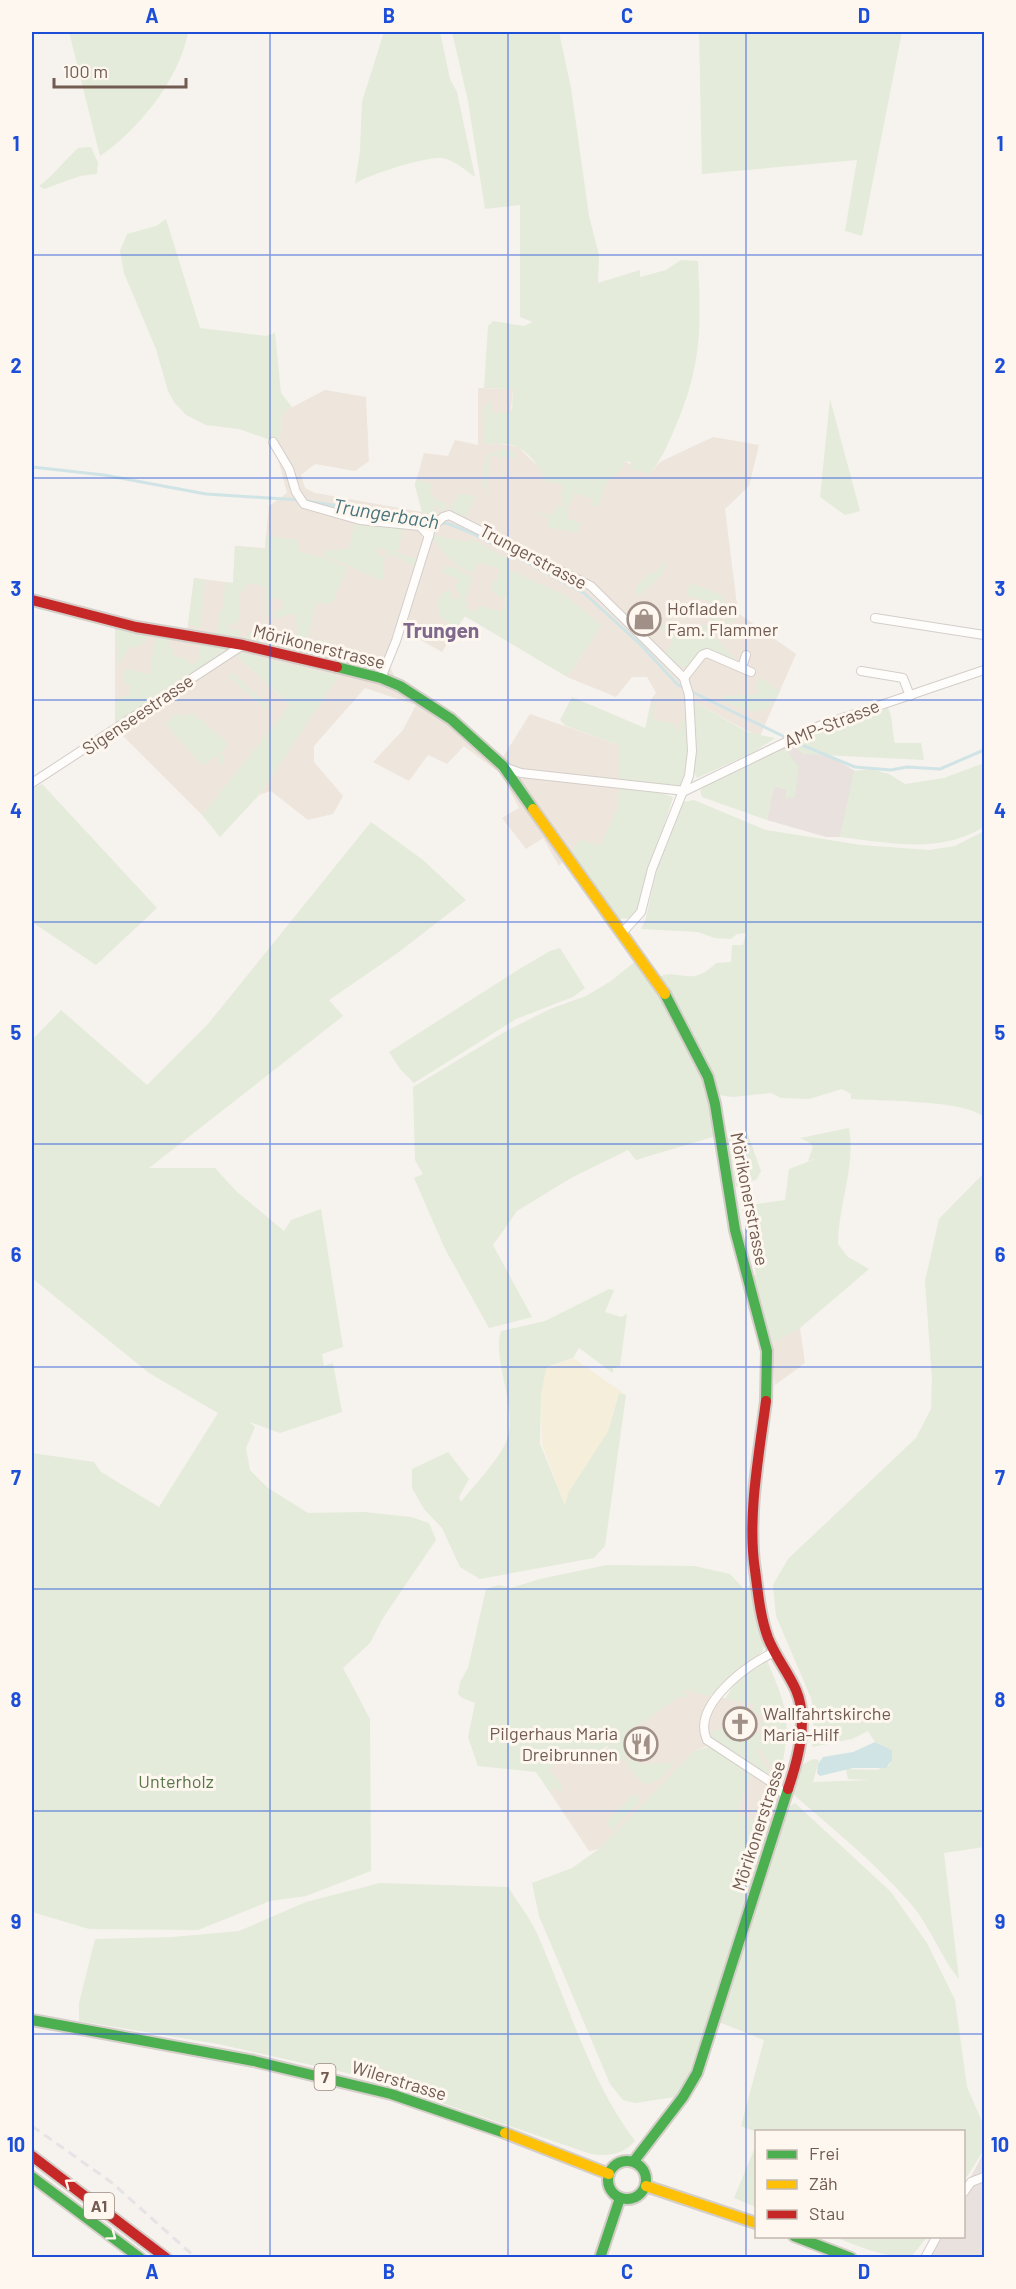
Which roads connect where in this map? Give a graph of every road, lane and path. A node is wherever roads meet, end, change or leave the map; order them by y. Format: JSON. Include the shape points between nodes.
{"nodes":[{"id":1,"x":273,"y":442,"type":"dead end"},
{"id":2,"x":430,"y":532,"type":"junction"},
{"id":3,"x":32,"y":600,"type":"edge"},
{"id":4,"x":875,"y":618,"type":"dead end"},
{"id":5,"x":984,"y":635,"type":"edge"},
{"id":6,"x":243,"y":645,"type":"junction"},
{"id":7,"x":746,"y":655,"type":"dead end"},
{"id":8,"x":742,"y":667,"type":"junction"},
{"id":9,"x":984,"y":670,"type":"edge"},
{"id":10,"x":861,"y":671,"type":"dead end"},
{"id":11,"x":751,"y":672,"type":"dead end"},
{"id":12,"x":381,"y":678,"type":"junction"},
{"id":13,"x":686,"y":681,"type":"junction"},
{"id":14,"x":910,"y":696,"type":"junction"},
{"id":15,"x":503,"y":766,"type":"junction"},
{"id":16,"x":32,"y":783,"type":"edge"},
{"id":17,"x":685,"y":791,"type":"junction"},
{"id":18,"x":622,"y":933,"type":"junction"},
{"id":19,"x":775,"y":1652,"type":"junction"},
{"id":20,"x":785,"y":1796,"type":"junction"},
{"id":21,"x":32,"y":2020,"type":"edge"},
{"id":22,"x":32,"y":2156,"type":"edge"},
{"id":23,"x":634,"y":2162,"type":"junction"},
{"id":24,"x":609,"y":2174,"type":"junction"},
{"id":25,"x":32,"y":2177,"type":"edge"},
{"id":26,"x":984,"y":2177,"type":"edge"},
{"id":27,"x":646,"y":2186,"type":"junction"},
{"id":28,"x":965,"y":2190,"type":"edge"},
{"id":29,"x":620,"y":2198,"type":"junction"},
{"id":30,"x":755,"y":2223,"type":"edge"},
{"id":31,"x":799,"y":2238,"type":"edge"},
{"id":32,"x":936,"y":2238,"type":"edge"},
{"id":33,"x":140,"y":2258,"type":"edge"},
{"id":34,"x":166,"y":2258,"type":"edge"},
{"id":35,"x":600,"y":2258,"type":"edge"},
{"id":36,"x":851,"y":2258,"type":"edge"},
{"id":37,"x":925,"y":2258,"type":"edge"}],
"edges":[{"from":1,"to":2,"type":"street","via":[[290,469],[304,504],[360,520],[420,526]]},
{"from":2,"to":12,"type":"street"},
{"from":2,"to":13,"type":"street","name":"Trungerstrasse","via":[[443,517],[460,518],[585,583]]},
{"from":3,"to":6,"type":"main road","name":"Mörikonerstrasse","via":[[136,627]]},
{"from":4,"to":5,"type":"street"},
{"from":6,"to":12,"type":"main road","name":"Mörikonerstrasse"},
{"from":6,"to":16,"type":"street","name":"Sigenseestrasse"},
{"from":7,"to":8,"type":"street"},
{"from":8,"to":11,"type":"street"},
{"from":8,"to":13,"type":"street","via":[[705,654]]},
{"from":9,"to":14,"type":"street","name":"AMP-Strasse"},
{"from":10,"to":14,"type":"street","via":[[903,678]]},
{"from":12,"to":15,"type":"main road","name":"Mörikonerstrasse","via":[[451,719]]},
{"from":13,"to":17,"type":"street","via":[[692,751]]},
{"from":14,"to":17,"type":"street","name":"AMP-Strasse","via":[[819,726]]},
{"from":15,"to":17,"type":"street","via":[[521,773]]},
{"from":15,"to":18,"type":"main road","name":"Mörikonerstrasse"},
{"from":17,"to":18,"type":"street","via":[[677,801],[652,869],[641,912]]},
{"from":18,"to":19,"type":"main road","name":"Mörikonerstrasse","via":[[659,983],[698,1053],[713,1093],[733,1222],[768,1351],[753,1538],[758,1599]]},
{"from":19,"to":20,"type":"main road","name":"Mörikonerstrasse","via":[[797,1694],[801,1715],[799,1756]]},
{"from":19,"to":20,"type":"street","via":[[744,1669],[726,1686],[713,1703],[704,1732],[707,1740],[777,1786]]},
{"from":20,"to":23,"type":"main road","name":"Mörikonerstrasse","via":[[697,2073],[686,2096]]},
{"from":21,"to":24,"type":"main road","name":"Wilerstrasse","number":"7","via":[[254,2061],[381,2091],[519,2138]]},
{"from":34,"to":22,"type":"main road","number":"A1","one_way":true},
{"from":23,"to":24,"type":"main road","via":[[616,2164]]},
{"from":23,"to":27,"type":"main road","via":[[646,2174]]},
{"from":24,"to":29,"type":"main road","via":[[611,2191]]},
{"from":25,"to":33,"type":"main road","number":"A1","one_way":true},
{"from":26,"to":28,"type":"street"},
{"from":27,"to":29,"type":"main road","via":[[633,2199]]},
{"from":27,"to":30,"type":"main road"},
{"from":29,"to":35,"type":"main road"},
{"from":31,"to":36,"type":"main road"},
{"from":32,"to":37,"type":"street"}]}
